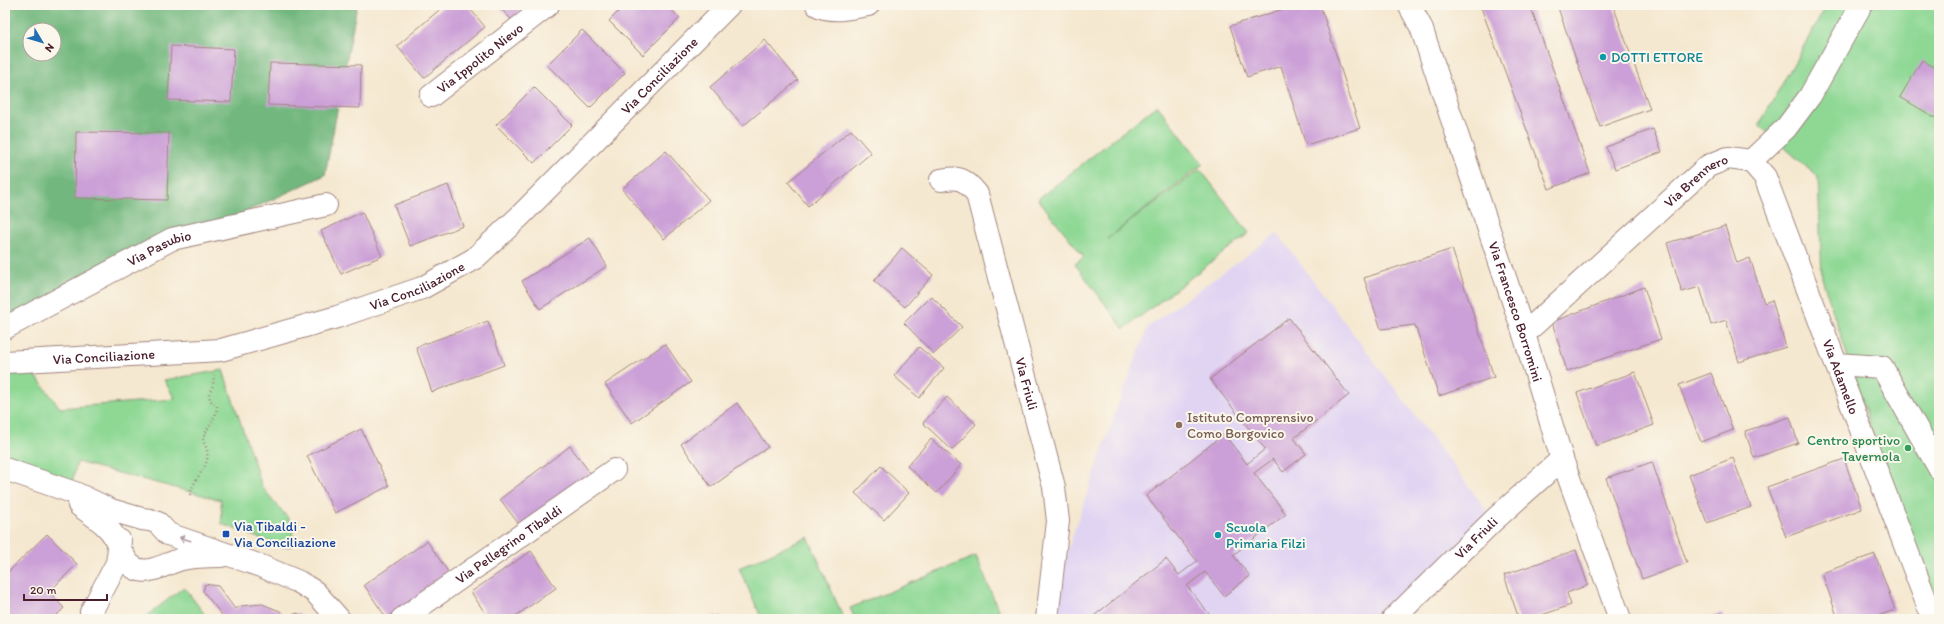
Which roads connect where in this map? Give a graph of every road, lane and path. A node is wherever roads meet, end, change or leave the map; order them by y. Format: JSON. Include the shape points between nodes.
{"nodes":[{"id":1,"x":548,"y":5,"type":"edge"},
{"id":2,"x":729,"y":5,"type":"edge"},
{"id":3,"x":817,"y":5,"type":"edge"},
{"id":4,"x":868,"y":5,"type":"edge"},
{"id":5,"x":1409,"y":5,"type":"edge"},
{"id":6,"x":1861,"y":5,"type":"edge"},
{"id":7,"x":431,"y":96,"type":"dead end"},
{"id":8,"x":1751,"y":161,"type":"junction"},
{"id":9,"x":941,"y":180,"type":"dead end"},
{"id":10,"x":326,"y":205,"type":"dead end"},
{"id":11,"x":5,"y":328,"type":"edge"},
{"id":12,"x":1524,"y":334,"type":"junction"},
{"id":13,"x":209,"y":351,"type":"junction"},
{"id":14,"x":5,"y":362,"type":"edge"},
{"id":15,"x":1836,"y":364,"type":"junction"},
{"id":16,"x":1562,"y":459,"type":"junction"},
{"id":17,"x":1939,"y":468,"type":"edge"},
{"id":18,"x":5,"y":469,"type":"edge"},
{"id":19,"x":614,"y":470,"type":"dead end"},
{"id":20,"x":34,"y":478,"type":"junction"},
{"id":21,"x":190,"y":495,"type":"dead end"},
{"id":22,"x":142,"y":519,"type":"junction"},
{"id":23,"x":120,"y":548,"type":"junction"},
{"id":24,"x":235,"y":556,"type":"junction"},
{"id":25,"x":140,"y":570,"type":"junction"},
{"id":26,"x":88,"y":615,"type":"edge"},
{"id":27,"x":339,"y":619,"type":"edge"},
{"id":28,"x":402,"y":619,"type":"edge"},
{"id":29,"x":1047,"y":619,"type":"edge"},
{"id":30,"x":1393,"y":619,"type":"edge"},
{"id":31,"x":1620,"y":619,"type":"edge"},
{"id":32,"x":1933,"y":619,"type":"edge"}],
"edges":[{"from":1,"to":7,"type":"street","name":"Via Ippolito Nievo"},
{"from":2,"to":13,"type":"street","name":"Via Conciliazione","via":[[474,259],[422,288],[337,317],[221,350]]},
{"from":3,"to":4,"type":"street","via":[[821,8],[838,9]]},
{"from":5,"to":12,"type":"street","name":"Via Francesco Borromini","via":[[1421,27]]},
{"from":6,"to":8,"type":"street","name":"Via Brennero","via":[[1810,96],[1786,128]]},
{"from":8,"to":12,"type":"street","name":"Via Brennero","via":[[1728,158],[1708,166]]},
{"from":8,"to":15,"type":"street","name":"Via Adamello","via":[[1765,177]]},
{"from":9,"to":29,"type":"street","name":"Via Friuli","via":[[954,177],[971,186],[978,194],[1054,487],[1058,520]]},
{"from":10,"to":11,"type":"street","name":"Via Pasubio","via":[[172,239]]},
{"from":12,"to":16,"type":"street","name":"Via Francesco Borromini"},
{"from":13,"to":14,"type":"street","name":"Via Conciliazione"},
{"from":13,"to":21,"type":"path","via":[[214,375],[209,393],[217,414],[204,432],[203,441],[208,459],[200,476],[192,485]]},
{"from":15,"to":17,"type":"street","via":[[1882,367]]},
{"from":15,"to":32,"type":"street","name":"Via Adamello"},
{"from":16,"to":30,"type":"street","name":"Via Friuli","via":[[1494,520]]},
{"from":16,"to":31,"type":"street","name":"Via Francesco Borromini"},
{"from":18,"to":20,"type":"street"},
{"from":19,"to":28,"type":"street","name":"Via Pellegrino Tibaldi"},
{"from":20,"to":22,"type":"street","via":[[110,510]]},
{"from":20,"to":23,"type":"street","via":[[102,522],[112,532]]},
{"from":22,"to":23,"type":"street","via":[[126,527]]},
{"from":24,"to":22,"type":"street","one_way":true,"via":[[168,534],[158,523]]},
{"from":23,"to":25,"type":"street","via":[[122,557],[128,564]]},
{"from":23,"to":26,"type":"street","via":[[117,563]]},
{"from":24,"to":25,"type":"street","via":[[190,557],[149,570]]},
{"from":24,"to":27,"type":"street","via":[[299,582],[315,592]]},
{"from":25,"to":26,"type":"street","via":[[130,572],[119,581]]}]}
